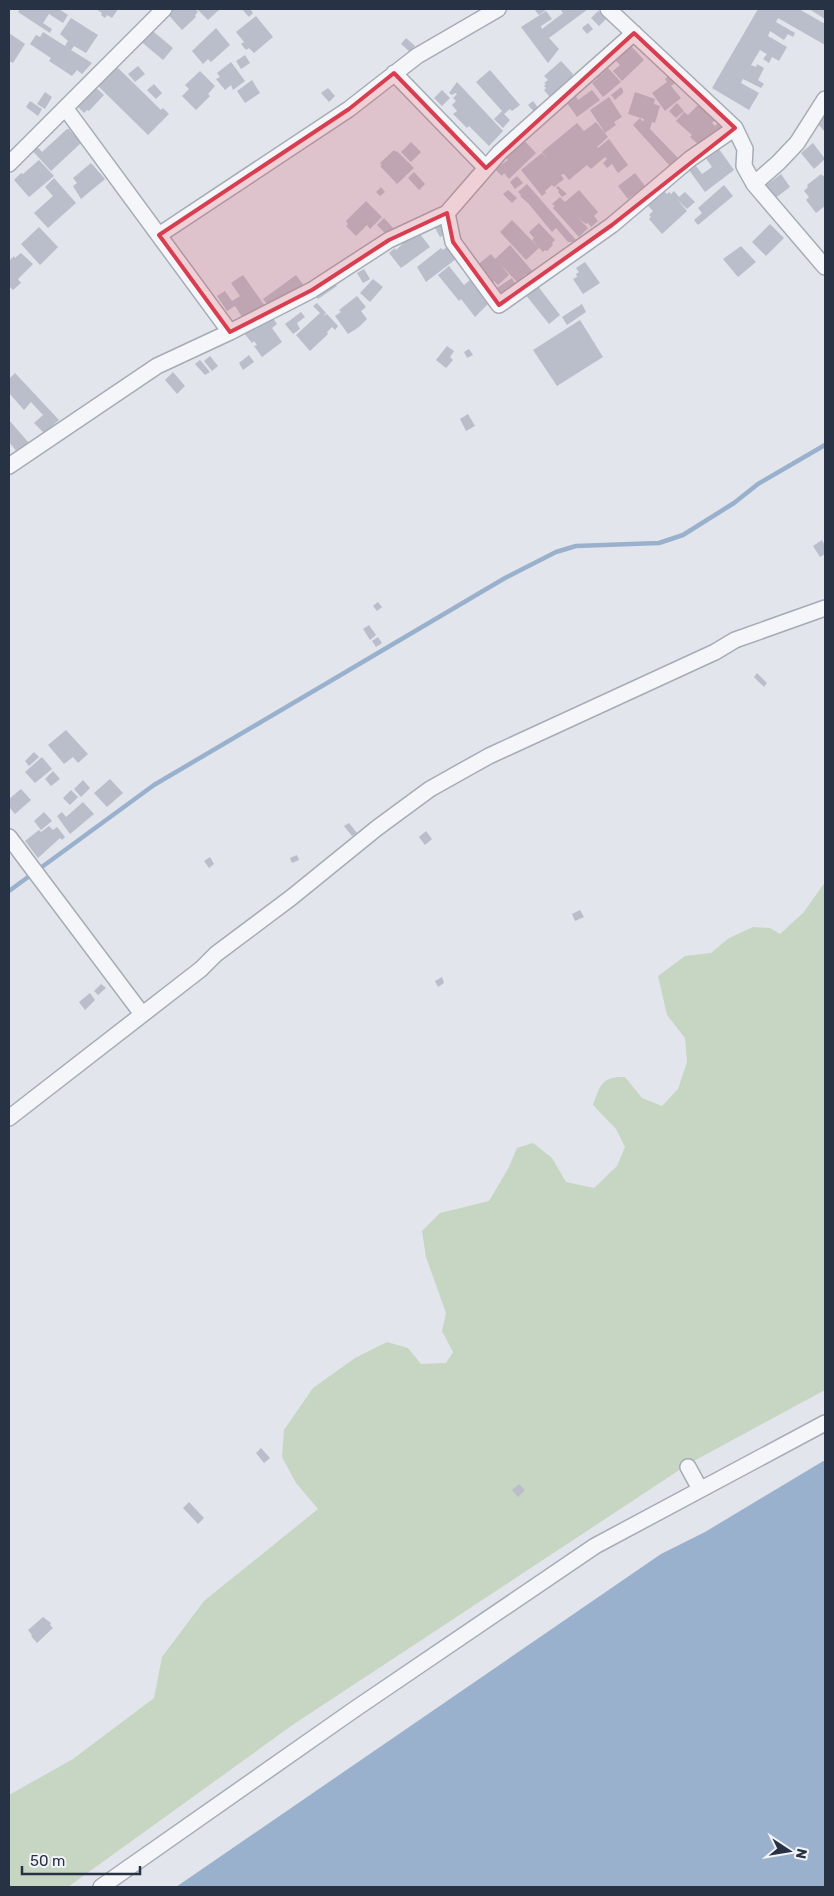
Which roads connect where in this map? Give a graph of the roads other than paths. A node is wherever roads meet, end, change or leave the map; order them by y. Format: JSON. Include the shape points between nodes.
{"nodes":[{"id":1,"x":164,"y":9,"type":"edge"},
{"id":2,"x":498,"y":9,"type":"edge"},
{"id":3,"x":608,"y":9,"type":"edge"},
{"id":4,"x":634,"y":33,"type":"junction"},
{"id":5,"x":394,"y":73,"type":"junction"},
{"id":6,"x":825,"y":99,"type":"edge"},
{"id":7,"x":66,"y":109,"type":"junction"},
{"id":8,"x":735,"y":128,"type":"junction"},
{"id":9,"x":9,"y":164,"type":"edge"},
{"id":10,"x":486,"y":168,"type":"junction"},
{"id":11,"x":754,"y":184,"type":"junction"},
{"id":12,"x":447,"y":213,"type":"junction"},
{"id":13,"x":159,"y":235,"type":"junction"},
{"id":14,"x":825,"y":267,"type":"edge"},
{"id":15,"x":230,"y":332,"type":"junction"},
{"id":16,"x":9,"y":466,"type":"edge"},
{"id":17,"x":825,"y":608,"type":"edge"},
{"id":18,"x":9,"y":837,"type":"edge"},
{"id":19,"x":142,"y":1014,"type":"junction"},
{"id":20,"x":9,"y":1118,"type":"edge"},
{"id":21,"x":825,"y":1423,"type":"edge"},
{"id":22,"x":688,"y":1467,"type":"dead end"},
{"id":23,"x":700,"y":1489,"type":"junction"},
{"id":24,"x":101,"y":1887,"type":"edge"}],
"edges":[{"from":1,"to":7,"type":"street"},
{"from":2,"to":5,"type":"street"},
{"from":3,"to":4,"type":"street"},
{"from":4,"to":8,"type":"street"},
{"from":4,"to":10,"type":"street","via":[[526,128]]},
{"from":5,"to":10,"type":"street"},
{"from":5,"to":13,"type":"street","via":[[349,109]]},
{"from":6,"to":11,"type":"street","via":[[797,143]]},
{"from":7,"to":9,"type":"street"},
{"from":7,"to":13,"type":"street"},
{"from":8,"to":11,"type":"street","via":[[745,149],[744,166]]},
{"from":8,"to":12,"type":"street","via":[[690,159],[612,225],[499,304],[453,242]]},
{"from":10,"to":12,"type":"street"},
{"from":11,"to":14,"type":"street"},
{"from":12,"to":15,"type":"street","via":[[389,240],[312,290]]},
{"from":13,"to":15,"type":"street"},
{"from":15,"to":16,"type":"street","via":[[157,366]]},
{"from":17,"to":19,"type":"street","via":[[735,640],[489,756],[430,788]]},
{"from":18,"to":19,"type":"street"},
{"from":19,"to":20,"type":"street"},
{"from":21,"to":23,"type":"street"},
{"from":22,"to":23,"type":"street"},
{"from":23,"to":24,"type":"street","via":[[595,1546]]}]}
